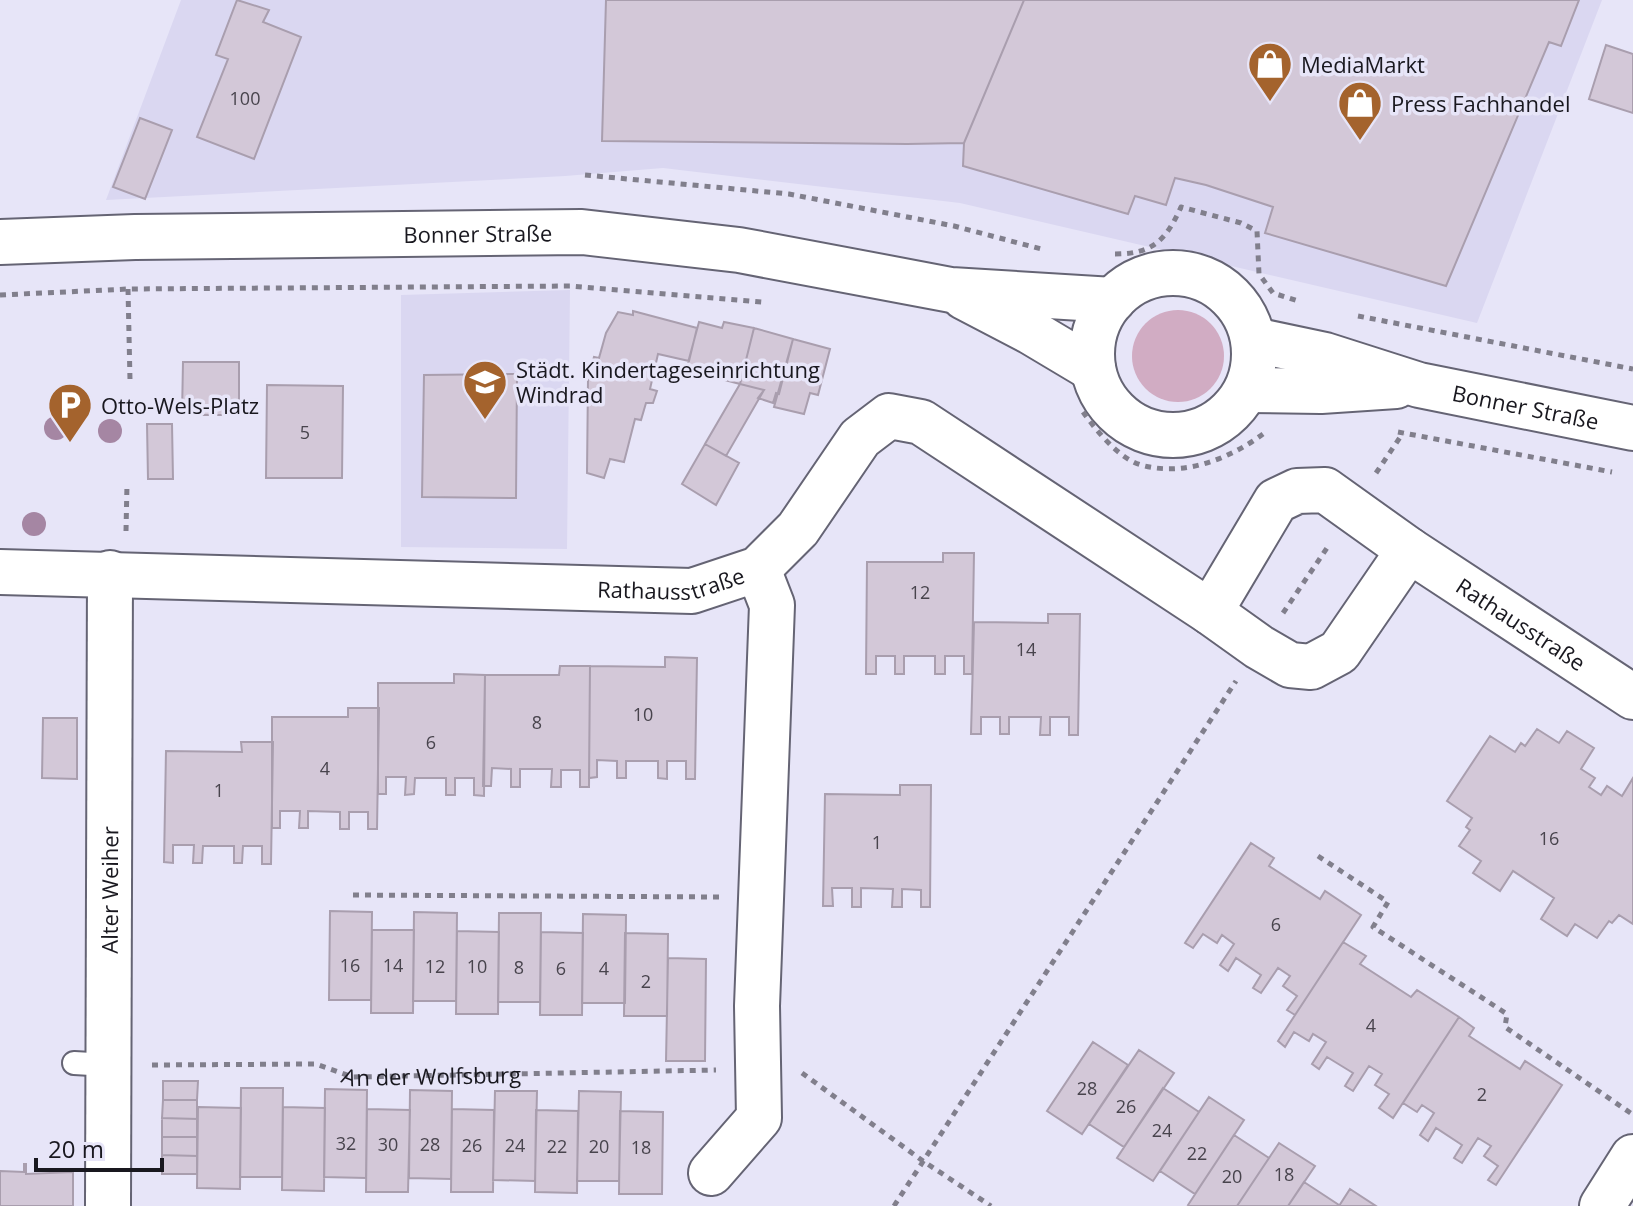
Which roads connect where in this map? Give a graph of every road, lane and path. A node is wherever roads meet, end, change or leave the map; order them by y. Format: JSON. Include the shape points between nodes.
{"nodes":[{"id":1,"x":585,"y":175,"type":"dead end"},
{"id":2,"x":0,"y":242,"type":"edge"},
{"id":3,"x":1056,"y":252,"type":"dead end"},
{"id":4,"x":1107,"y":254,"type":"dead end"},
{"id":5,"x":128,"y":289,"type":"junction"},
{"id":6,"x":951,"y":290,"type":"junction"},
{"id":7,"x":0,"y":295,"type":"edge"},
{"id":8,"x":1113,"y":300,"type":"junction"},
{"id":9,"x":1300,"y":302,"type":"dead end"},
{"id":10,"x":776,"y":303,"type":"dead end"},
{"id":11,"x":1357,"y":316,"type":"dead end"},
{"id":12,"x":1254,"y":340,"type":"junction"},
{"id":13,"x":1633,"y":369,"type":"edge"},
{"id":14,"x":130,"y":380,"type":"dead end"},
{"id":15,"x":1419,"y":385,"type":"junction"},
{"id":16,"x":1085,"y":386,"type":"junction"},
{"id":17,"x":1247,"y":390,"type":"junction"},
{"id":18,"x":1633,"y":428,"type":"edge"},
{"id":19,"x":1266,"y":432,"type":"dead end"},
{"id":20,"x":1403,"y":433,"type":"dead end"},
{"id":21,"x":1618,"y":473,"type":"dead end"},
{"id":22,"x":1352,"y":509,"type":"junction"},
{"id":23,"x":1409,"y":550,"type":"junction"},
{"id":24,"x":758,"y":569,"type":"junction"},
{"id":25,"x":0,"y":572,"type":"edge"},
{"id":26,"x":110,"y":573,"type":"junction"},
{"id":27,"x":1210,"y":612,"type":"junction"},
{"id":28,"x":1259,"y":647,"type":"junction"},
{"id":29,"x":1633,"y":697,"type":"edge"},
{"id":30,"x":1318,"y":856,"type":"dead end"},
{"id":31,"x":353,"y":895,"type":"dead end"},
{"id":32,"x":761,"y":897,"type":"junction"},
{"id":33,"x":757,"y":1055,"type":"junction"},
{"id":34,"x":92,"y":1064,"type":"junction"},
{"id":35,"x":1633,"y":1114,"type":"edge"},
{"id":36,"x":1633,"y":1157,"type":"edge"},
{"id":37,"x":923,"y":1161,"type":"junction"},
{"id":38,"x":711,"y":1173,"type":"dead end"},
{"id":39,"x":108,"y":1206,"type":"edge"},
{"id":40,"x":894,"y":1206,"type":"edge"},
{"id":41,"x":991,"y":1206,"type":"edge"},
{"id":42,"x":1602,"y":1206,"type":"edge"}],
"edges":[{"from":1,"to":3,"type":"path","via":[[789,194]]},
{"from":2,"to":6,"type":"street","name":"Bonner Straße","via":[[582,232],[739,250]]},
{"from":4,"to":9,"type":"path","via":[[1142,252],[1168,235],[1181,207],[1257,231],[1259,274],[1273,293]]},
{"from":5,"to":7,"type":"path"},
{"from":5,"to":10,"type":"path","via":[[571,286]]},
{"from":5,"to":14,"type":"path"},
{"from":6,"to":8,"type":"street","name":"Bonner Straße"},
{"from":6,"to":16,"type":"street","name":"Bonner Straße","via":[[1031,332]]},
{"from":8,"to":12,"type":"street","via":[[1137,281],[1165,273],[1196,276],[1238,304]]},
{"from":8,"to":16,"type":"street","via":[[1099,320]]},
{"from":11,"to":13,"type":"path"},
{"from":12,"to":15,"type":"street","name":"Bonner Straße","via":[[1325,355]]},
{"from":12,"to":17,"type":"street"},
{"from":15,"to":17,"type":"street","name":"Bonner Straße"},
{"from":15,"to":18,"type":"street","name":"Bonner Straße"},
{"from":16,"to":17,"type":"street","via":[[1130,424],[1162,435],[1196,433],[1226,417]]},
{"from":16,"to":19,"type":"path","via":[[1100,437],[1139,464],[1169,469],[1203,464],[1230,456]]},
{"from":20,"to":21,"type":"path"},
{"from":22,"to":23,"type":"street","name":"Rathausstraße"},
{"from":22,"to":27,"type":"street","name":"Rathausstraße","via":[[1325,490],[1297,491],[1276,501]]},
{"from":22,"to":28,"type":"path"},
{"from":23,"to":28,"type":"street","name":"Rathausstraße","via":[[1339,652],[1311,667],[1290,665]]},
{"from":23,"to":29,"type":"street","name":"Rathausstraße"},
{"from":24,"to":26,"type":"street","name":"Rathausstraße","via":[[692,591]]},
{"from":24,"to":27,"type":"street","name":"Rathausstraße","via":[[798,529],[860,438],[889,416],[921,422]]},
{"from":24,"to":32,"type":"street","via":[[772,605]]},
{"from":25,"to":26,"type":"street","name":"Rathausstraße"},
{"from":26,"to":34,"type":"street","name":"Alter Weiher"},
{"from":27,"to":28,"type":"street","name":"Rathausstraße"},
{"from":28,"to":37,"type":"path"},
{"from":30,"to":35,"type":"path","via":[[1388,902],[1373,927],[1507,1014],[1505,1027]]},
{"from":31,"to":32,"type":"path"},
{"from":32,"to":33,"type":"street"},
{"from":33,"to":34,"type":"path","name":"An der Wolfsburg","via":[[353,1077],[316,1064]]},
{"from":33,"to":37,"type":"path"},
{"from":33,"to":38,"type":"street","via":[[759,1118]]},
{"from":34,"to":39,"type":"street","name":"Alter Weiher"},
{"from":36,"to":42,"type":"street"},
{"from":37,"to":40,"type":"path"},
{"from":37,"to":41,"type":"path"}]}
